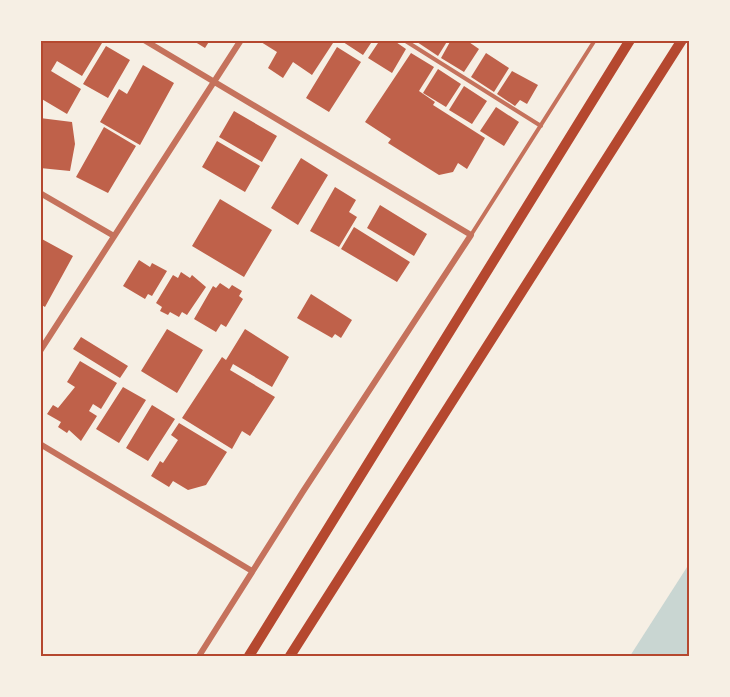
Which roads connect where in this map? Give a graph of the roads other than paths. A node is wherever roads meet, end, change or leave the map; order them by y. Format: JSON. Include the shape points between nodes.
{"nodes":[{"id":1,"x":144,"y":40,"type":"edge"},
{"id":2,"x":241,"y":40,"type":"edge"},
{"id":3,"x":404,"y":40,"type":"edge"},
{"id":4,"x":595,"y":40,"type":"edge"},
{"id":5,"x":630,"y":40,"type":"edge"},
{"id":6,"x":681,"y":40,"type":"edge"},
{"id":7,"x":215,"y":83,"type":"junction"},
{"id":8,"x":541,"y":126,"type":"junction"},
{"id":9,"x":40,"y":192,"type":"edge"},
{"id":10,"x":471,"y":235,"type":"junction"},
{"id":11,"x":114,"y":236,"type":"junction"},
{"id":12,"x":40,"y":351,"type":"edge"},
{"id":13,"x":40,"y":444,"type":"edge"},
{"id":14,"x":252,"y":572,"type":"junction"},
{"id":15,"x":199,"y":657,"type":"edge"},
{"id":16,"x":249,"y":657,"type":"edge"},
{"id":17,"x":290,"y":657,"type":"edge"}],
"edges":[{"from":1,"to":7,"type":"street"},
{"from":2,"to":7,"type":"street"},
{"from":3,"to":8,"type":"lane"},
{"from":4,"to":8,"type":"lane"},
{"from":5,"to":16,"type":"main road"},
{"from":6,"to":17,"type":"main road"},
{"from":7,"to":10,"type":"street"},
{"from":7,"to":11,"type":"street"},
{"from":8,"to":10,"type":"lane"},
{"from":9,"to":11,"type":"street"},
{"from":10,"to":14,"type":"street"},
{"from":11,"to":12,"type":"street"},
{"from":13,"to":14,"type":"street"},
{"from":14,"to":15,"type":"street"}]}
